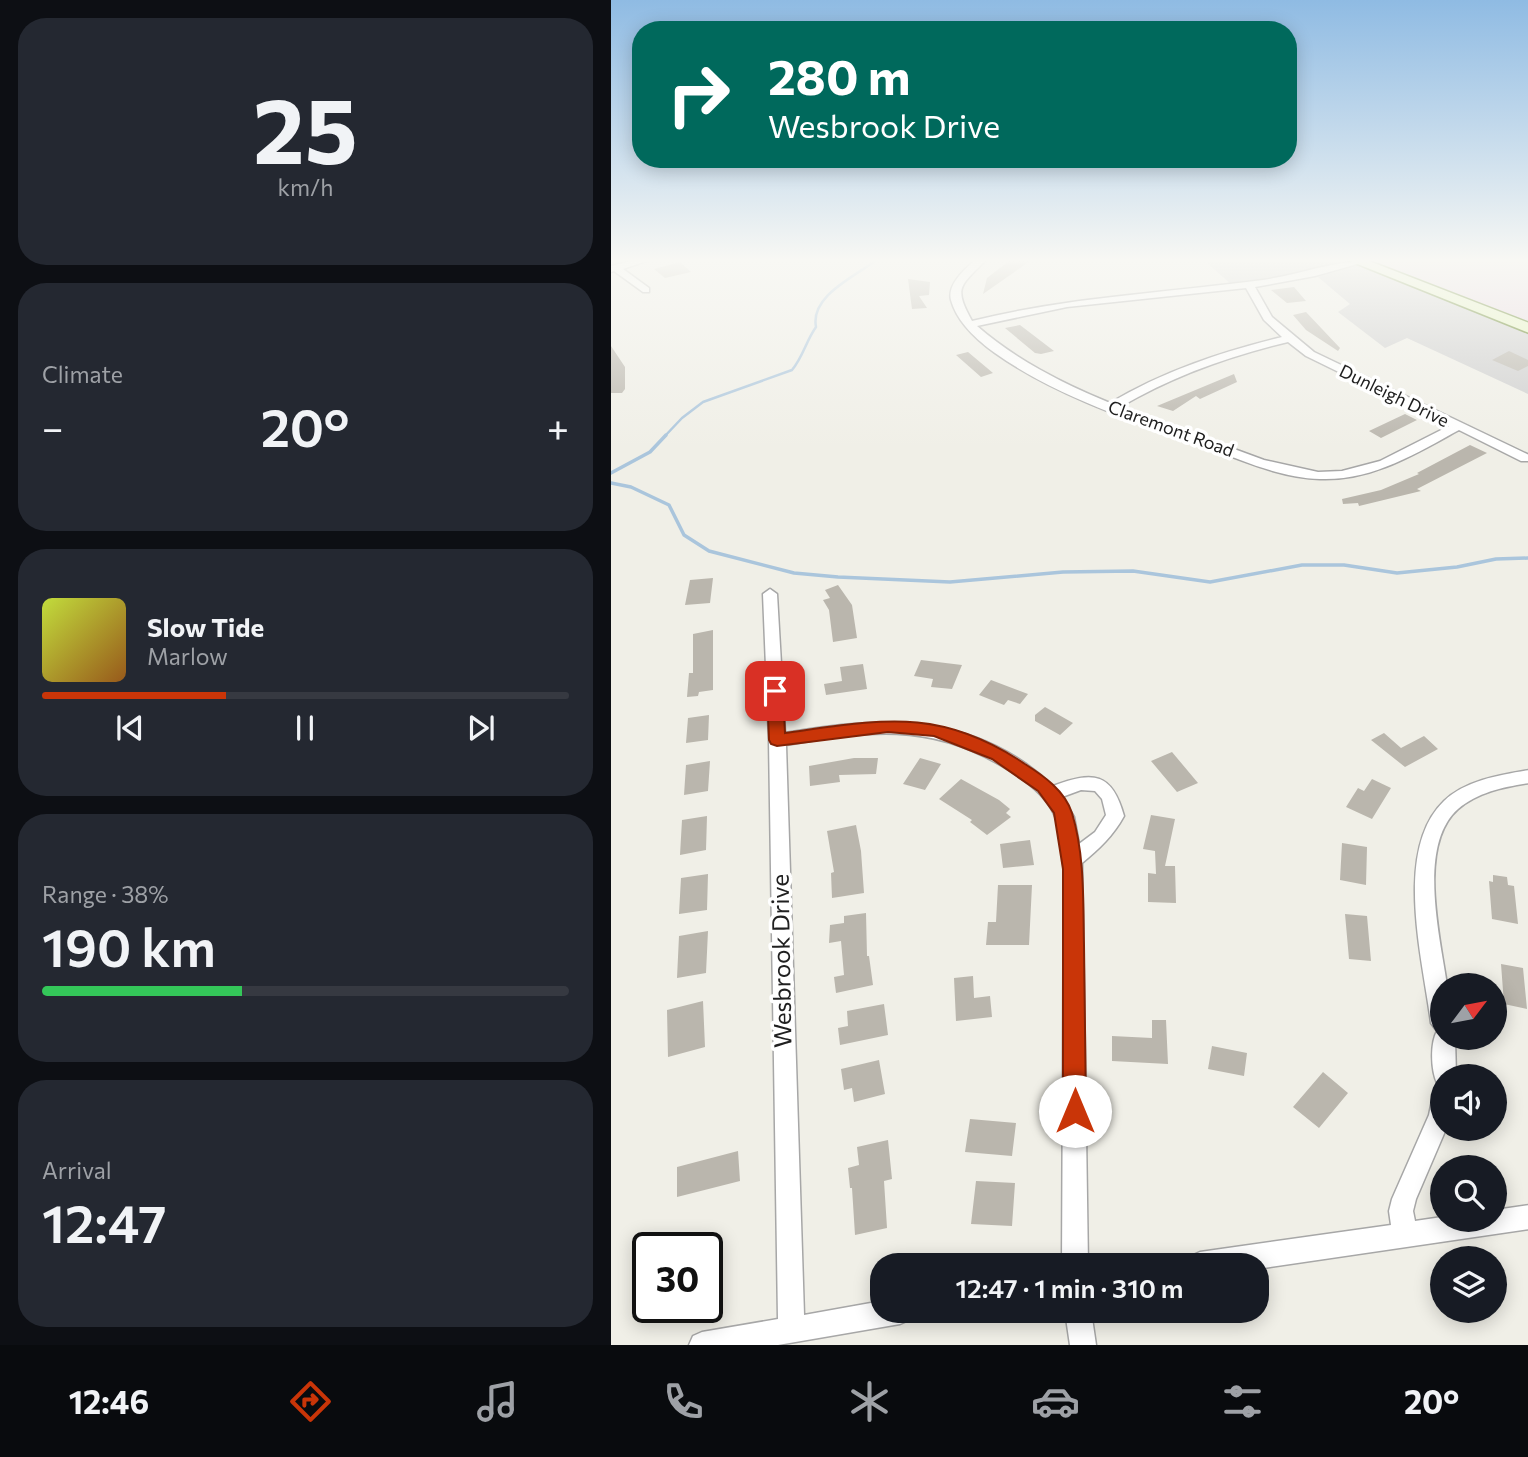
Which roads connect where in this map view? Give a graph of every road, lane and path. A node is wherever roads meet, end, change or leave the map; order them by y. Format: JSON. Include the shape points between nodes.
{"nodes":[{"id":1,"x":976,"y":324,"type":"edge"},
{"id":2,"x":1273,"y":324,"type":"edge"},
{"id":3,"x":970,"y":325,"type":"joint"},
{"id":4,"x":1288,"y":339,"type":"junction"},
{"id":5,"x":1111,"y":407,"type":"junction"},
{"id":6,"x":1458,"y":426,"type":"junction"},
{"id":7,"x":1525,"y":458,"type":"dead end"},
{"id":8,"x":770,"y":594,"type":"dead end"},
{"id":9,"x":777,"y":740,"type":"junction"},
{"id":10,"x":1528,"y":776,"type":"edge"},
{"id":11,"x":1050,"y":794,"type":"junction"},
{"id":12,"x":1071,"y":861,"type":"junction"},
{"id":13,"x":1435,"y":973,"type":"edge"},
{"id":14,"x":1430,"y":1138,"type":"edge"},
{"id":15,"x":1528,"y":1217,"type":"edge"},
{"id":16,"x":1405,"y":1235,"type":"junction"},
{"id":17,"x":1075,"y":1253,"type":"edge"},
{"id":18,"x":1269,"y":1255,"type":"edge"},
{"id":19,"x":870,"y":1316,"type":"edge"},
{"id":20,"x":1080,"y":1323,"type":"edge"},
{"id":21,"x":791,"y":1328,"type":"junction"},
{"id":22,"x":702,"y":1345,"type":"edge"},
{"id":23,"x":1083,"y":1345,"type":"edge"}],
"edges":[{"from":1,"to":3,"type":"street"},
{"from":2,"to":4,"type":"street","name":"Dunleigh Drive"},
{"from":3,"to":5,"type":"street","name":"Claremont Road","via":[[1025,367]]},
{"from":4,"to":5,"type":"street","via":[[1184,370]]},
{"from":4,"to":6,"type":"street","name":"Dunleigh Drive","via":[[1325,362]]},
{"from":5,"to":6,"type":"street","name":"Claremont Road","via":[[1260,463],[1313,476],[1373,470]]},
{"from":6,"to":7,"type":"street","name":"Dunleigh Drive"},
{"from":8,"to":9,"type":"street","name":"Wesbrook Drive"},
{"from":9,"to":11,"type":"street","via":[[888,726],[934,730],[998,754]]},
{"from":9,"to":21,"type":"street","name":"Wesbrook Drive"},
{"from":10,"to":13,"type":"street","via":[[1508,778],[1468,793],[1442,813],[1431,830],[1424,894]]},
{"from":11,"to":12,"type":"street","via":[[1063,812]]},
{"from":11,"to":12,"type":"street","via":[[1080,783],[1100,785],[1110,797],[1115,816],[1101,837]]},
{"from":12,"to":17,"type":"street"},
{"from":14,"to":16,"type":"street","via":[[1404,1199]]},
{"from":15,"to":16,"type":"street"},
{"from":16,"to":18,"type":"street"},
{"from":19,"to":21,"type":"street"},
{"from":20,"to":23,"type":"street"},
{"from":21,"to":22,"type":"street"}]}
